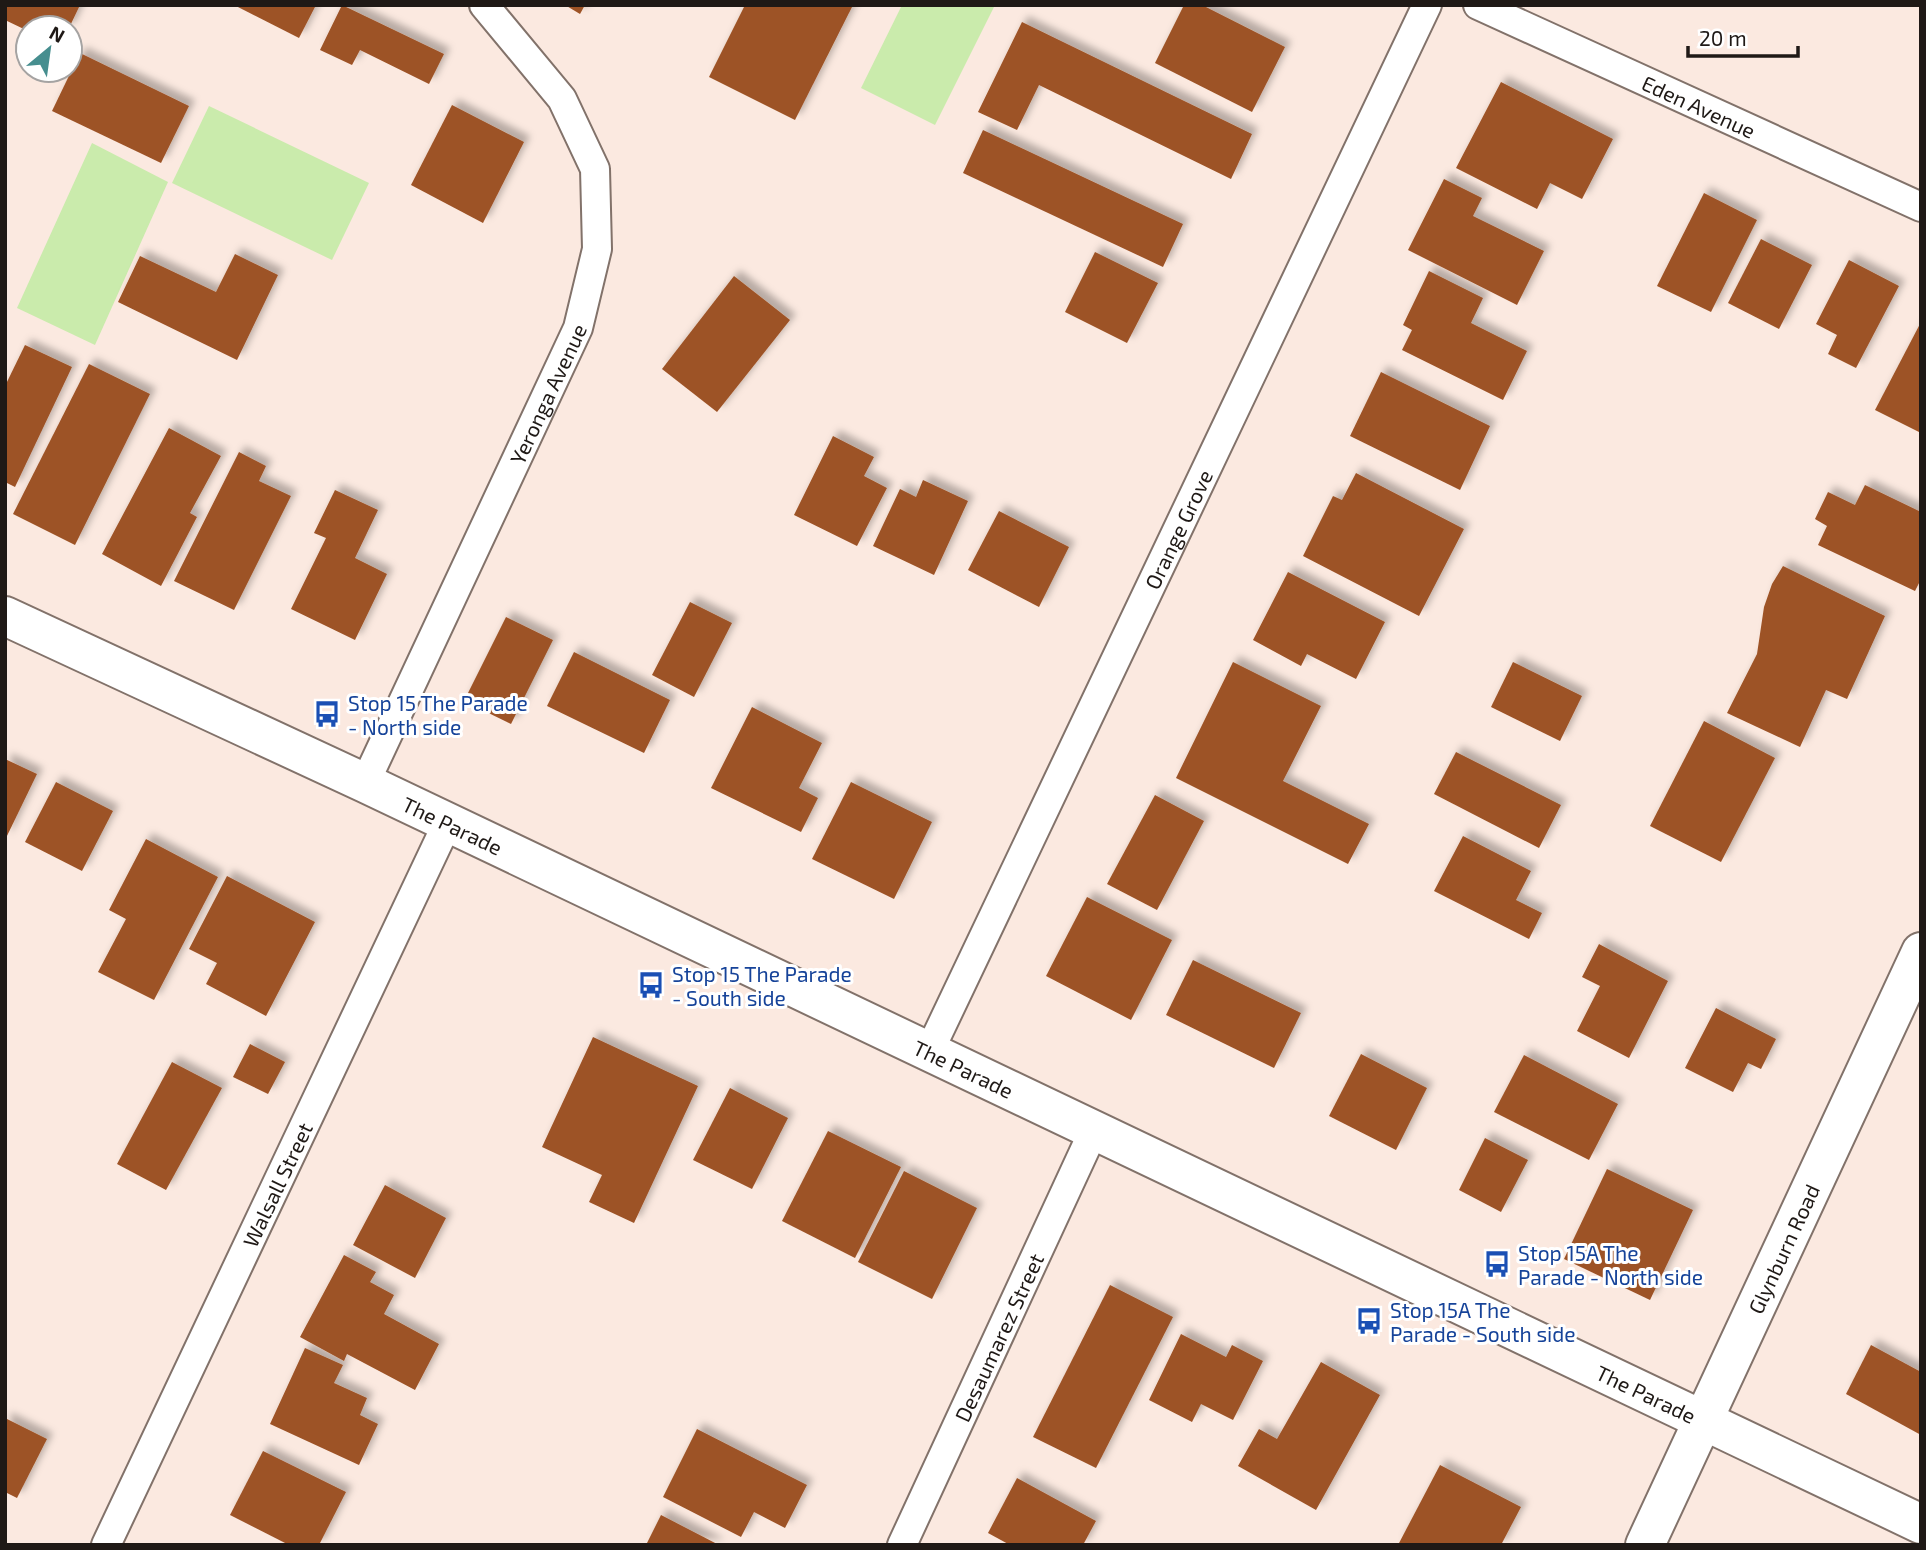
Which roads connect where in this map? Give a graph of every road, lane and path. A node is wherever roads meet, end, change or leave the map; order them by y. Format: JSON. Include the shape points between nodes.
{"nodes":[{"id":1,"x":484,"y":5,"type":"edge"},
{"id":2,"x":1427,"y":5,"type":"edge"},
{"id":3,"x":1478,"y":5,"type":"edge"},
{"id":4,"x":1921,"y":207,"type":"edge"},
{"id":5,"x":5,"y":616,"type":"edge"},
{"id":6,"x":365,"y":783,"type":"junction"},
{"id":7,"x":447,"y":824,"type":"junction"},
{"id":8,"x":1921,"y":952,"type":"edge"},
{"id":9,"x":929,"y":1052,"type":"junction"},
{"id":10,"x":1094,"y":1130,"type":"junction"},
{"id":11,"x":1705,"y":1420,"type":"junction"},
{"id":12,"x":1921,"y":1524,"type":"edge"},
{"id":13,"x":106,"y":1545,"type":"edge"},
{"id":14,"x":902,"y":1545,"type":"edge"},
{"id":15,"x":1645,"y":1545,"type":"edge"}],
"edges":[{"from":1,"to":6,"type":"street","name":"Yeronga Avenue","via":[[562,99],[595,169],[597,249],[578,328]]},
{"from":2,"to":9,"type":"street","name":"Orange Grove"},
{"from":3,"to":4,"type":"street","name":"Eden Avenue"},
{"from":5,"to":6,"type":"main road","name":"The Parade"},
{"from":6,"to":7,"type":"main road","name":"The Parade"},
{"from":7,"to":9,"type":"main road","name":"The Parade"},
{"from":7,"to":13,"type":"street","name":"Walsall Street"},
{"from":8,"to":11,"type":"main road","name":"Glynburn Road"},
{"from":9,"to":10,"type":"main road","name":"The Parade"},
{"from":10,"to":11,"type":"main road","name":"The Parade"},
{"from":10,"to":14,"type":"street","name":"Desaumarez Street"},
{"from":11,"to":12,"type":"main road","name":"The Parade"},
{"from":11,"to":15,"type":"main road","name":"Glynburn Road"}]}
